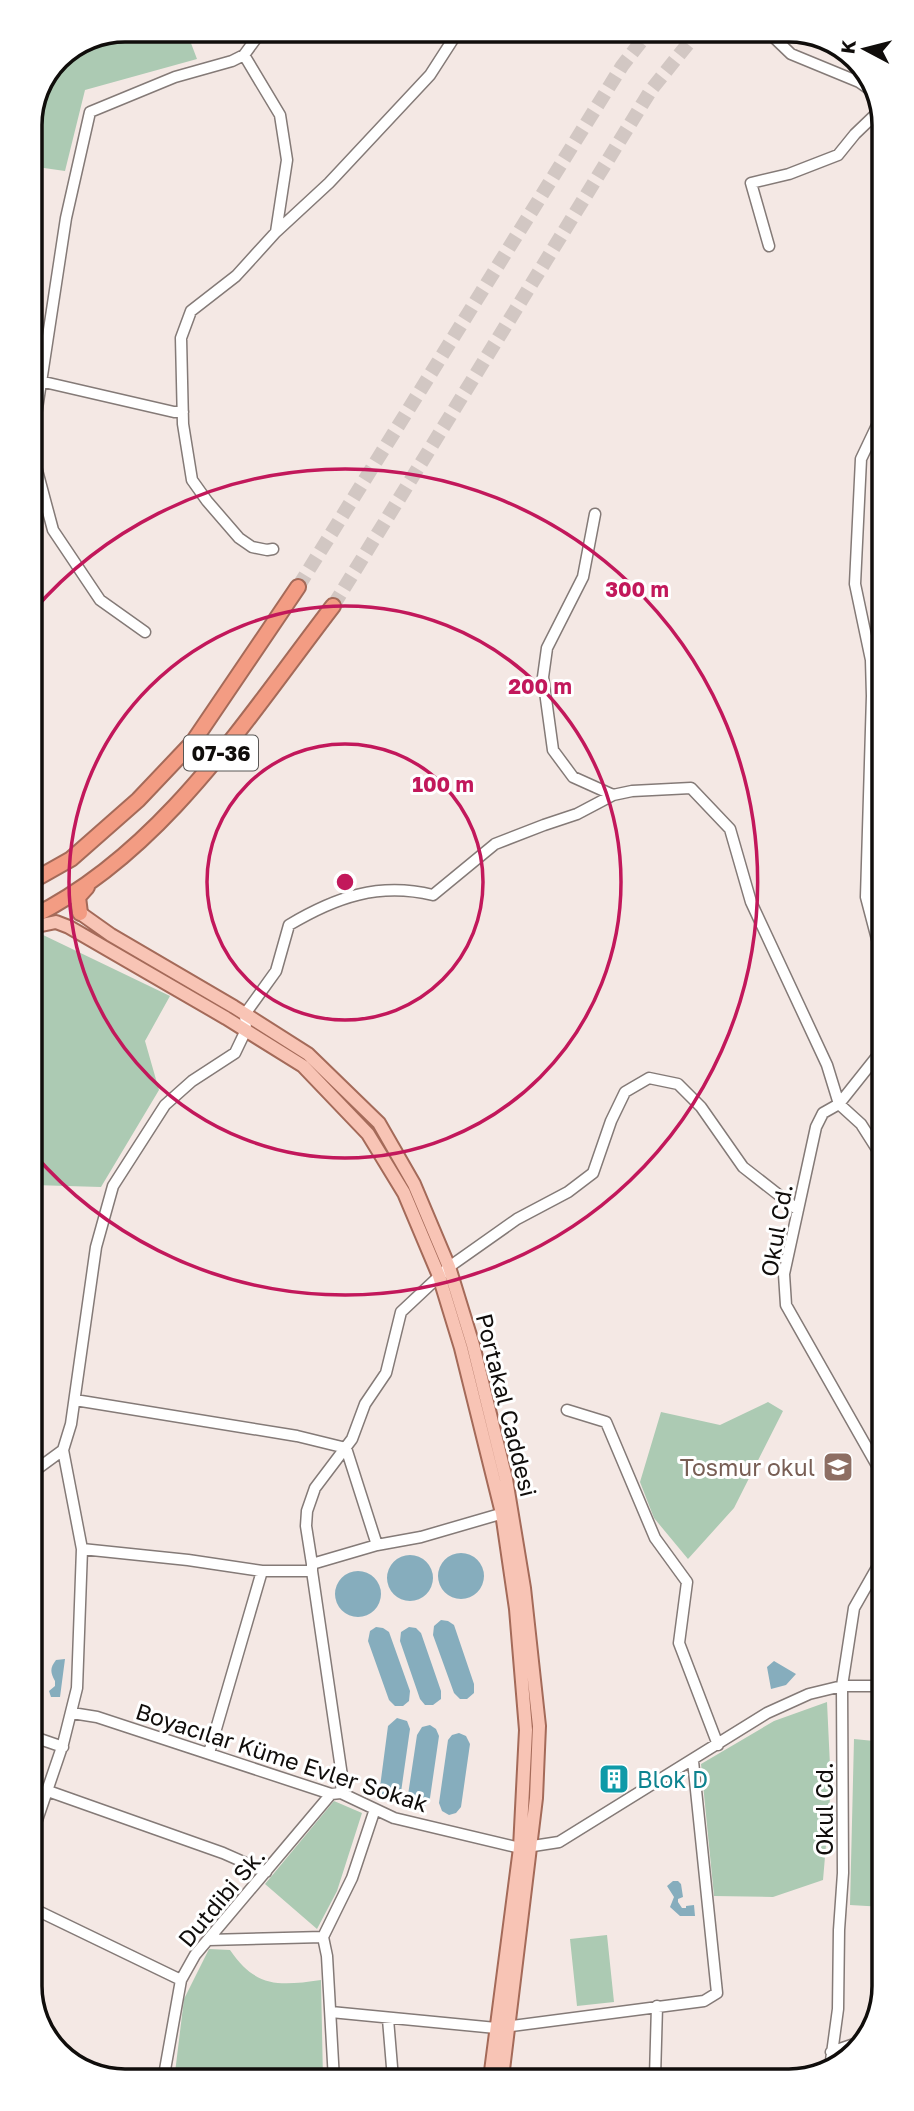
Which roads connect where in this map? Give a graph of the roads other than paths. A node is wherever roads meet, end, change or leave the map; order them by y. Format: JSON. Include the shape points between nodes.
{"nodes":[{"id":1,"x":253,"y":42,"type":"edge"},
{"id":2,"x":451,"y":42,"type":"edge"},
{"id":3,"x":778,"y":42,"type":"edge"},
{"id":4,"x":244,"y":55,"type":"junction"},
{"id":5,"x":860,"y":83,"type":"edge"},
{"id":6,"x":871,"y":118,"type":"edge"},
{"id":7,"x":276,"y":232,"type":"junction"},
{"id":8,"x":769,"y":246,"type":"dead end"},
{"id":9,"x":42,"y":344,"type":"edge"},
{"id":10,"x":42,"y":383,"type":"edge"},
{"id":11,"x":183,"y":412,"type":"junction"},
{"id":12,"x":872,"y":436,"type":"edge"},
{"id":13,"x":42,"y":489,"type":"edge"},
{"id":14,"x":595,"y":514,"type":"dead end"},
{"id":15,"x":273,"y":549,"type":"dead end"},
{"id":16,"x":298,"y":587,"type":"tunnel mouth"},
{"id":17,"x":333,"y":606,"type":"tunnel mouth"},
{"id":18,"x":145,"y":632,"type":"dead end"},
{"id":19,"x":872,"y":667,"type":"edge"},
{"id":20,"x":872,"y":775,"type":"edge"},
{"id":21,"x":613,"y":795,"type":"junction"},
{"id":22,"x":42,"y":875,"type":"edge"},
{"id":23,"x":90,"y":883,"type":"junction"},
{"id":24,"x":42,"y":912,"type":"edge"},
{"id":25,"x":80,"y":913,"type":"joint"},
{"id":26,"x":872,"y":920,"type":"edge"},
{"id":27,"x":42,"y":925,"type":"edge"},
{"id":28,"x":244,"y":1014,"type":"junction"},
{"id":29,"x":246,"y":1030,"type":"junction"},
{"id":30,"x":872,"y":1063,"type":"edge"},
{"id":31,"x":839,"y":1104,"type":"junction"},
{"id":32,"x":872,"y":1141,"type":"edge"},
{"id":33,"x":798,"y":1210,"type":"junction"},
{"id":34,"x":444,"y":1271,"type":"junction"},
{"id":35,"x":75,"y":1400,"type":"junction"},
{"id":36,"x":567,"y":1410,"type":"dead end"},
{"id":37,"x":872,"y":1447,"type":"edge"},
{"id":38,"x":346,"y":1448,"type":"junction"},
{"id":39,"x":63,"y":1450,"type":"junction"},
{"id":40,"x":42,"y":1465,"type":"edge"},
{"id":41,"x":507,"y":1512,"type":"junction"},
{"id":42,"x":377,"y":1545,"type":"junction"},
{"id":43,"x":82,"y":1549,"type":"junction"},
{"id":44,"x":312,"y":1568,"type":"junction"},
{"id":45,"x":262,"y":1571,"type":"junction"},
{"id":46,"x":872,"y":1576,"type":"edge"},
{"id":47,"x":842,"y":1686,"type":"junction"},
{"id":48,"x":872,"y":1686,"type":"edge"},
{"id":49,"x":72,"y":1713,"type":"junction"},
{"id":50,"x":42,"y":1740,"type":"edge"},
{"id":51,"x":718,"y":1745,"type":"junction"},
{"id":52,"x":63,"y":1747,"type":"junction"},
{"id":53,"x":209,"y":1754,"type":"junction"},
{"id":54,"x":693,"y":1760,"type":"junction"},
{"id":55,"x":48,"y":1791,"type":"junction"},
{"id":56,"x":336,"y":1794,"type":"junction"},
{"id":57,"x":42,"y":1807,"type":"edge"},
{"id":58,"x":375,"y":1809,"type":"junction"},
{"id":59,"x":525,"y":1848,"type":"junction"},
{"id":60,"x":266,"y":1872,"type":"junction"},
{"id":61,"x":42,"y":1913,"type":"edge"},
{"id":62,"x":323,"y":1937,"type":"junction"},
{"id":63,"x":208,"y":1940,"type":"junction"},
{"id":64,"x":181,"y":1980,"type":"junction"},
{"id":65,"x":657,"y":2006,"type":"junction"},
{"id":66,"x":331,"y":2012,"type":"junction"},
{"id":67,"x":388,"y":2019,"type":"junction"},
{"id":68,"x":502,"y":2028,"type":"junction"},
{"id":69,"x":846,"y":2047,"type":"edge"},
{"id":70,"x":831,"y":2052,"type":"junction"},
{"id":71,"x":831,"y":2058,"type":"edge"},
{"id":72,"x":165,"y":2069,"type":"edge"},
{"id":73,"x":334,"y":2069,"type":"edge"},
{"id":74,"x":392,"y":2069,"type":"edge"},
{"id":75,"x":492,"y":2069,"type":"edge"},
{"id":76,"x":502,"y":2069,"type":"edge"},
{"id":77,"x":655,"y":2069,"type":"edge"}],
"edges":[{"from":1,"to":4,"type":"street"},
{"from":2,"to":7,"type":"street","via":[[430,75],[329,183]]},
{"from":3,"to":5,"type":"street","via":[[791,54]]},
{"from":4,"to":7,"type":"street","via":[[280,116],[287,160]]},
{"from":4,"to":9,"type":"street","via":[[90,112]]},
{"from":6,"to":8,"type":"street","via":[[838,155],[751,183]]},
{"from":7,"to":11,"type":"street","via":[[236,276],[191,312],[181,338]]},
{"from":10,"to":11,"type":"street"},
{"from":11,"to":15,"type":"street","via":[[192,480],[239,538],[252,547]]},
{"from":12,"to":19,"type":"street","via":[[861,459],[855,584]]},
{"from":13,"to":18,"type":"street","via":[[53,530],[100,600]]},
{"from":14,"to":21,"type":"street","via":[[583,577],[548,648],[543,677],[553,750],[573,777]]},
{"from":16,"to":22,"type":"highway","number":"07-36","via":[[194,742],[71,859]]},
{"from":17,"to":23,"type":"highway","number":"07-36","via":[[210,767],[151,830]]},
{"from":20,"to":26,"type":"street","via":[[866,897]]},
{"from":21,"to":28,"type":"street","via":[[495,845],[433,895],[407,889],[347,896],[289,925],[276,971]]},
{"from":21,"to":31,"type":"street","via":[[691,788],[730,829],[751,902],[827,1065]]},
{"from":23,"to":24,"type":"highway","number":"07-36"},
{"from":23,"to":25,"type":"highway","via":[[78,897]]},
{"from":25,"to":28,"type":"main road","name":"Portakal Caddesi"},
{"from":27,"to":29,"type":"main road","name":"Portakal Caddesi","via":[[56,922],[69,927]]},
{"from":28,"to":29,"type":"street"},
{"from":28,"to":34,"type":"main road","name":"Portakal Caddesi","via":[[308,1054],[379,1123],[414,1184]]},
{"from":29,"to":34,"type":"main road","name":"Portakal Caddesi","via":[[303,1066],[368,1134]]},
{"from":29,"to":35,"type":"street","via":[[235,1053],[165,1105],[113,1186],[96,1247]]},
{"from":30,"to":31,"type":"street","name":"Okul Cd."},
{"from":31,"to":32,"type":"street"},
{"from":31,"to":33,"type":"street","name":"Okul Cd.","via":[[823,1114],[816,1128]]},
{"from":33,"to":34,"type":"street","via":[[743,1167],[701,1107],[678,1084],[649,1078],[625,1092],[593,1173]]},
{"from":33,"to":37,"type":"street","name":"Okul Cd.","via":[[784,1274],[786,1305]]},
{"from":34,"to":38,"type":"street","via":[[401,1312],[386,1373],[365,1404]]},
{"from":34,"to":41,"type":"main road","name":"Portakal Caddesi","via":[[476,1358],[504,1468]]},
{"from":35,"to":38,"type":"street"},
{"from":35,"to":39,"type":"street"},
{"from":36,"to":51,"type":"street","via":[[606,1422],[655,1538],[687,1583],[679,1643]]},
{"from":38,"to":42,"type":"street"},
{"from":38,"to":44,"type":"street","via":[[315,1488],[307,1511]]},
{"from":39,"to":40,"type":"street"},
{"from":39,"to":43,"type":"street"},
{"from":41,"to":42,"type":"street"},
{"from":41,"to":59,"type":"main road","name":"Portakal Caddesi","via":[[533,1653],[539,1726],[536,1798]]},
{"from":42,"to":44,"type":"street"},
{"from":43,"to":45,"type":"street"},
{"from":43,"to":49,"type":"street"},
{"from":44,"to":45,"type":"street"},
{"from":44,"to":56,"type":"street","via":[[341,1776]]},
{"from":45,"to":53,"type":"street"},
{"from":46,"to":47,"type":"street","name":"Okul Cd.","via":[[854,1608]]},
{"from":47,"to":48,"type":"street"},
{"from":47,"to":51,"type":"street","via":[[809,1694],[767,1713]]},
{"from":47,"to":70,"type":"street","name":"Okul Cd.","via":[[843,1873],[838,2009]]},
{"from":49,"to":52,"type":"street"},
{"from":49,"to":53,"type":"street","name":"Boyacılar Küme Evler Sokak"},
{"from":50,"to":52,"type":"street"},
{"from":51,"to":54,"type":"street"},
{"from":52,"to":55,"type":"street"},
{"from":53,"to":56,"type":"street","name":"Boyacılar Küme Evler Sokak"},
{"from":54,"to":59,"type":"street","via":[[559,1843]]},
{"from":54,"to":65,"type":"street","via":[[717,1993],[704,2001]]},
{"from":55,"to":57,"type":"street"},
{"from":55,"to":60,"type":"street"},
{"from":56,"to":58,"type":"street","name":"Boyacılar Küme Evler Sokak"},
{"from":56,"to":60,"type":"street","name":"Dutdibi Sk.","via":[[305,1823]]},
{"from":58,"to":59,"type":"street","name":"Boyacılar Küme Evler Sokak","via":[[394,1818]]},
{"from":58,"to":62,"type":"street","via":[[352,1878]]},
{"from":59,"to":68,"type":"main road","name":"Portakal Caddesi"},
{"from":60,"to":63,"type":"street","name":"Dutdibi Sk."},
{"from":61,"to":64,"type":"street"},
{"from":62,"to":63,"type":"street"},
{"from":62,"to":66,"type":"street"},
{"from":63,"to":64,"type":"street","name":"Dutdibi Sk."},
{"from":64,"to":72,"type":"street","name":"Dutdibi Sk."},
{"from":65,"to":68,"type":"street"},
{"from":65,"to":77,"type":"street"},
{"from":66,"to":67,"type":"street"},
{"from":66,"to":73,"type":"street"},
{"from":67,"to":68,"type":"street"},
{"from":67,"to":74,"type":"street"},
{"from":68,"to":75,"type":"main road","name":"Portakal Caddesi"},
{"from":68,"to":76,"type":"main road","name":"Portakal Caddesi"},
{"from":69,"to":70,"type":"street"},
{"from":70,"to":71,"type":"street","name":"Okul Cd."}]}
